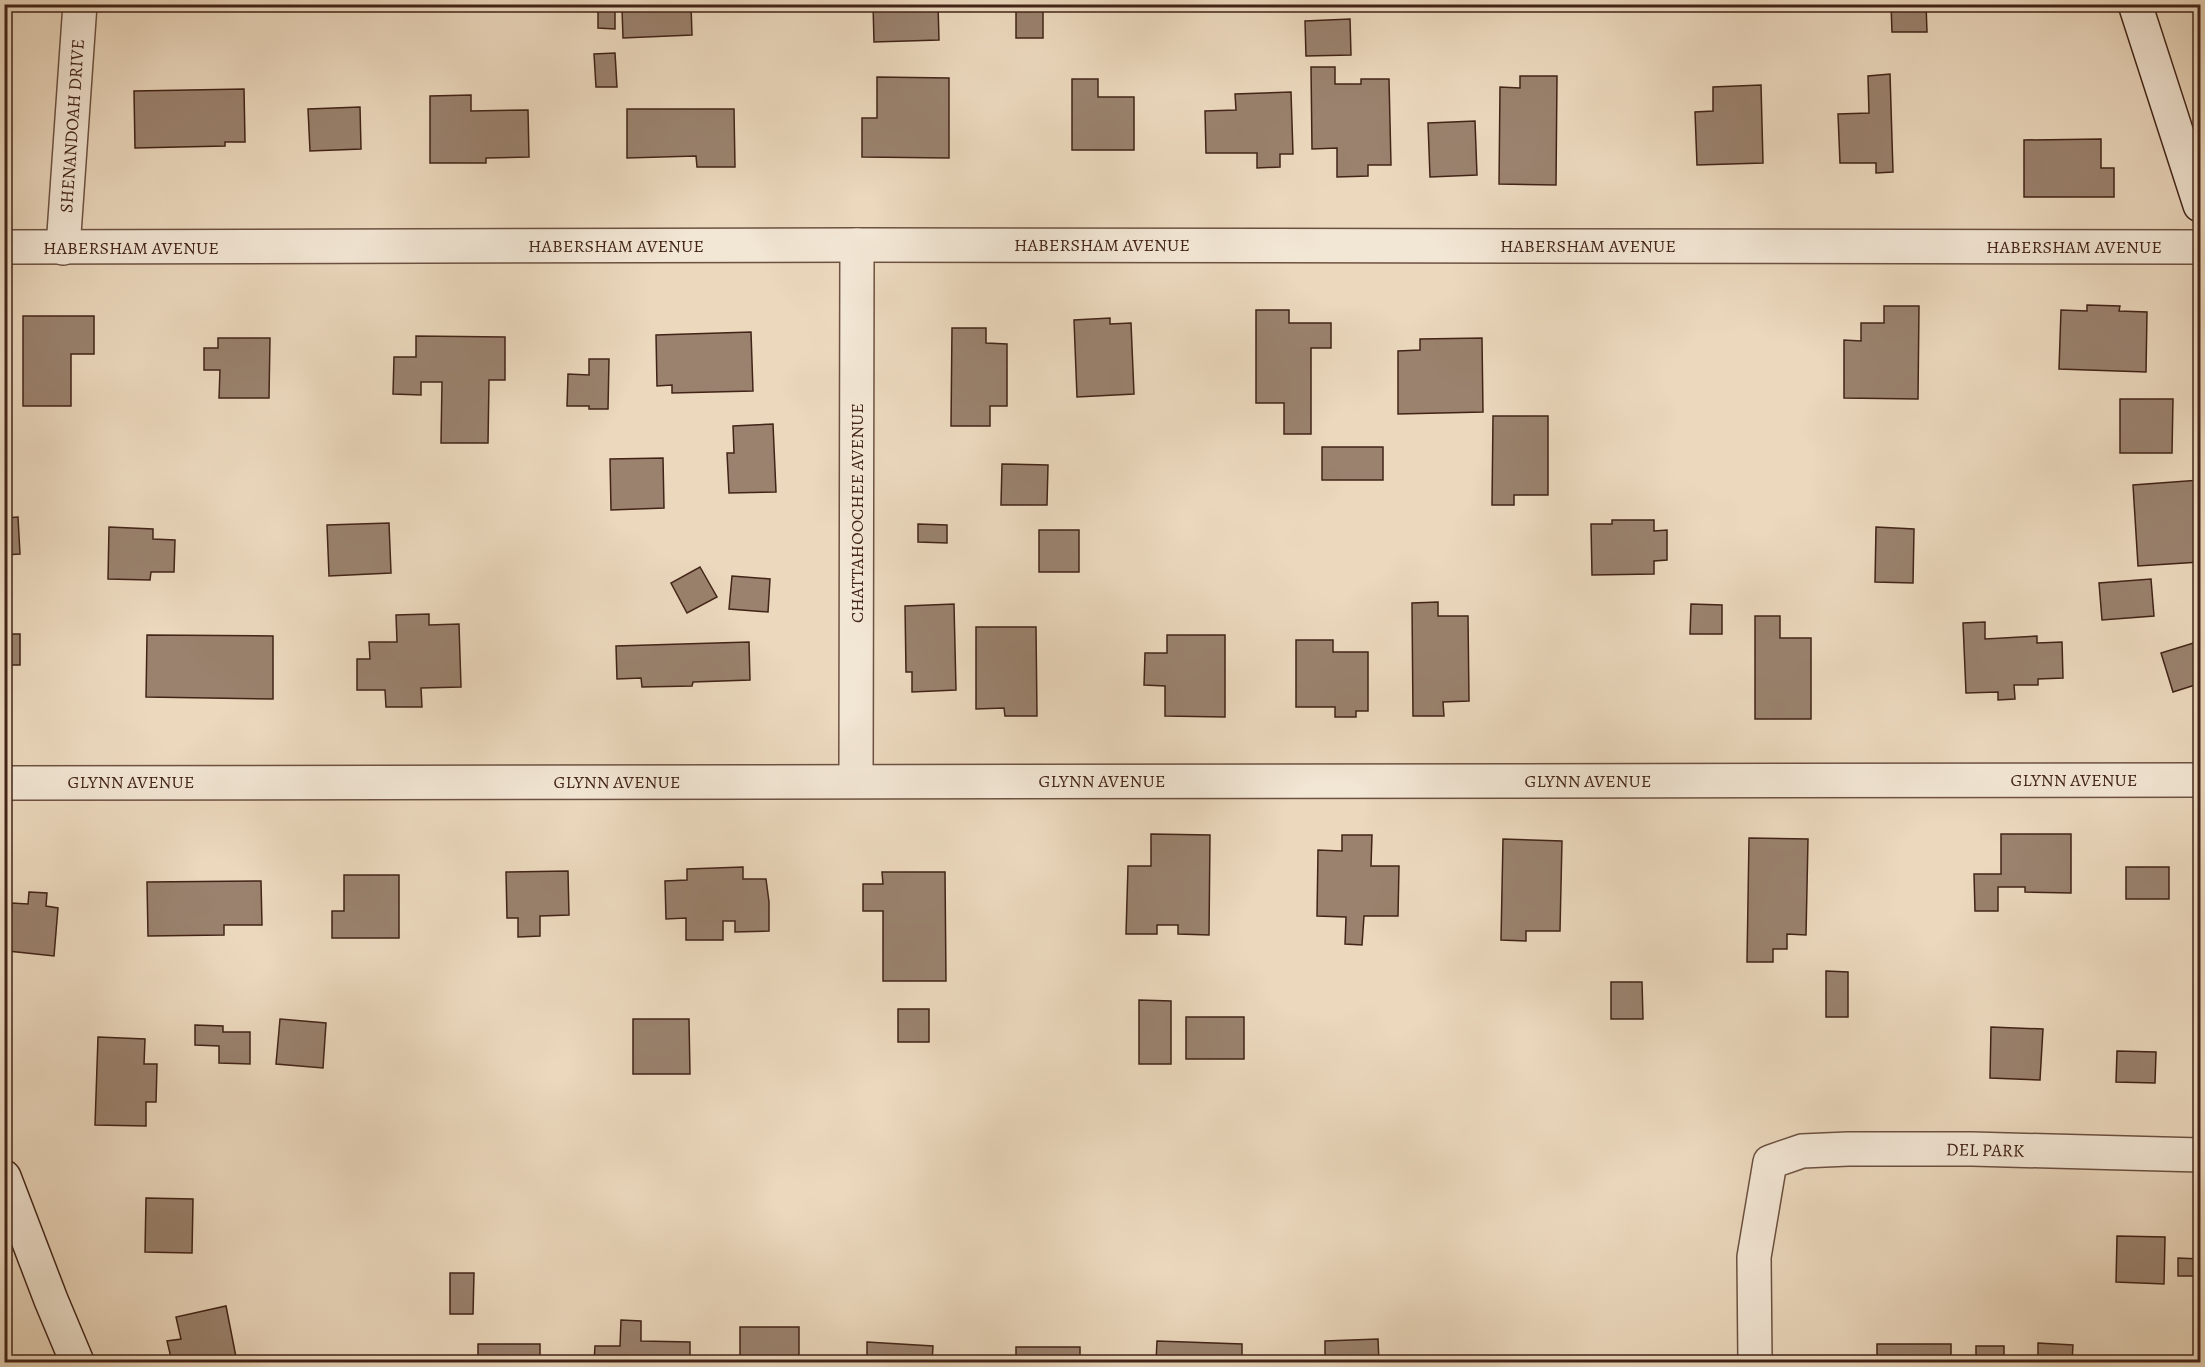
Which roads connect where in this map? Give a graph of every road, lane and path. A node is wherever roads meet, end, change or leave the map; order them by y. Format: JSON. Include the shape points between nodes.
{"nodes":[{"id":1,"x":80,"y":4,"type":"edge"},
{"id":2,"x":2135,"y":4,"type":"edge"},
{"id":3,"x":2200,"y":205,"type":"edge"},
{"id":4,"x":857,"y":245,"type":"junction"},
{"id":5,"x":2200,"y":247,"type":"edge"},
{"id":6,"x":4,"y":248,"type":"edge"},
{"id":7,"x":63,"y":248,"type":"junction"},
{"id":8,"x":2200,"y":780,"type":"edge"},
{"id":9,"x":856,"y":782,"type":"junction"},
{"id":10,"x":4,"y":783,"type":"edge"},
{"id":11,"x":2200,"y":1155,"type":"edge"},
{"id":12,"x":4,"y":1176,"type":"edge"},
{"id":13,"x":77,"y":1362,"type":"edge"},
{"id":14,"x":1755,"y":1362,"type":"edge"}],
"edges":[{"from":1,"to":7,"type":"street","name":"SHENANDOAH DRIVE"},
{"from":2,"to":3,"type":"street"},
{"from":4,"to":5,"type":"street","name":"HABERSHAM AVENUE"},
{"from":4,"to":7,"type":"street","name":"HABERSHAM AVENUE"},
{"from":4,"to":9,"type":"street","name":"CHATTAHOOCHEE AVENUE"},
{"from":6,"to":7,"type":"street","name":"HABERSHAM AVENUE"},
{"from":8,"to":9,"type":"street","name":"GLYNN AVENUE"},
{"from":9,"to":10,"type":"street","name":"GLYNN AVENUE"},
{"from":11,"to":14,"type":"street","name":"DEL PARK","via":[[1848,1149],[1802,1151],[1770,1162],[1754,1257]]},
{"from":12,"to":13,"type":"street"}]}
